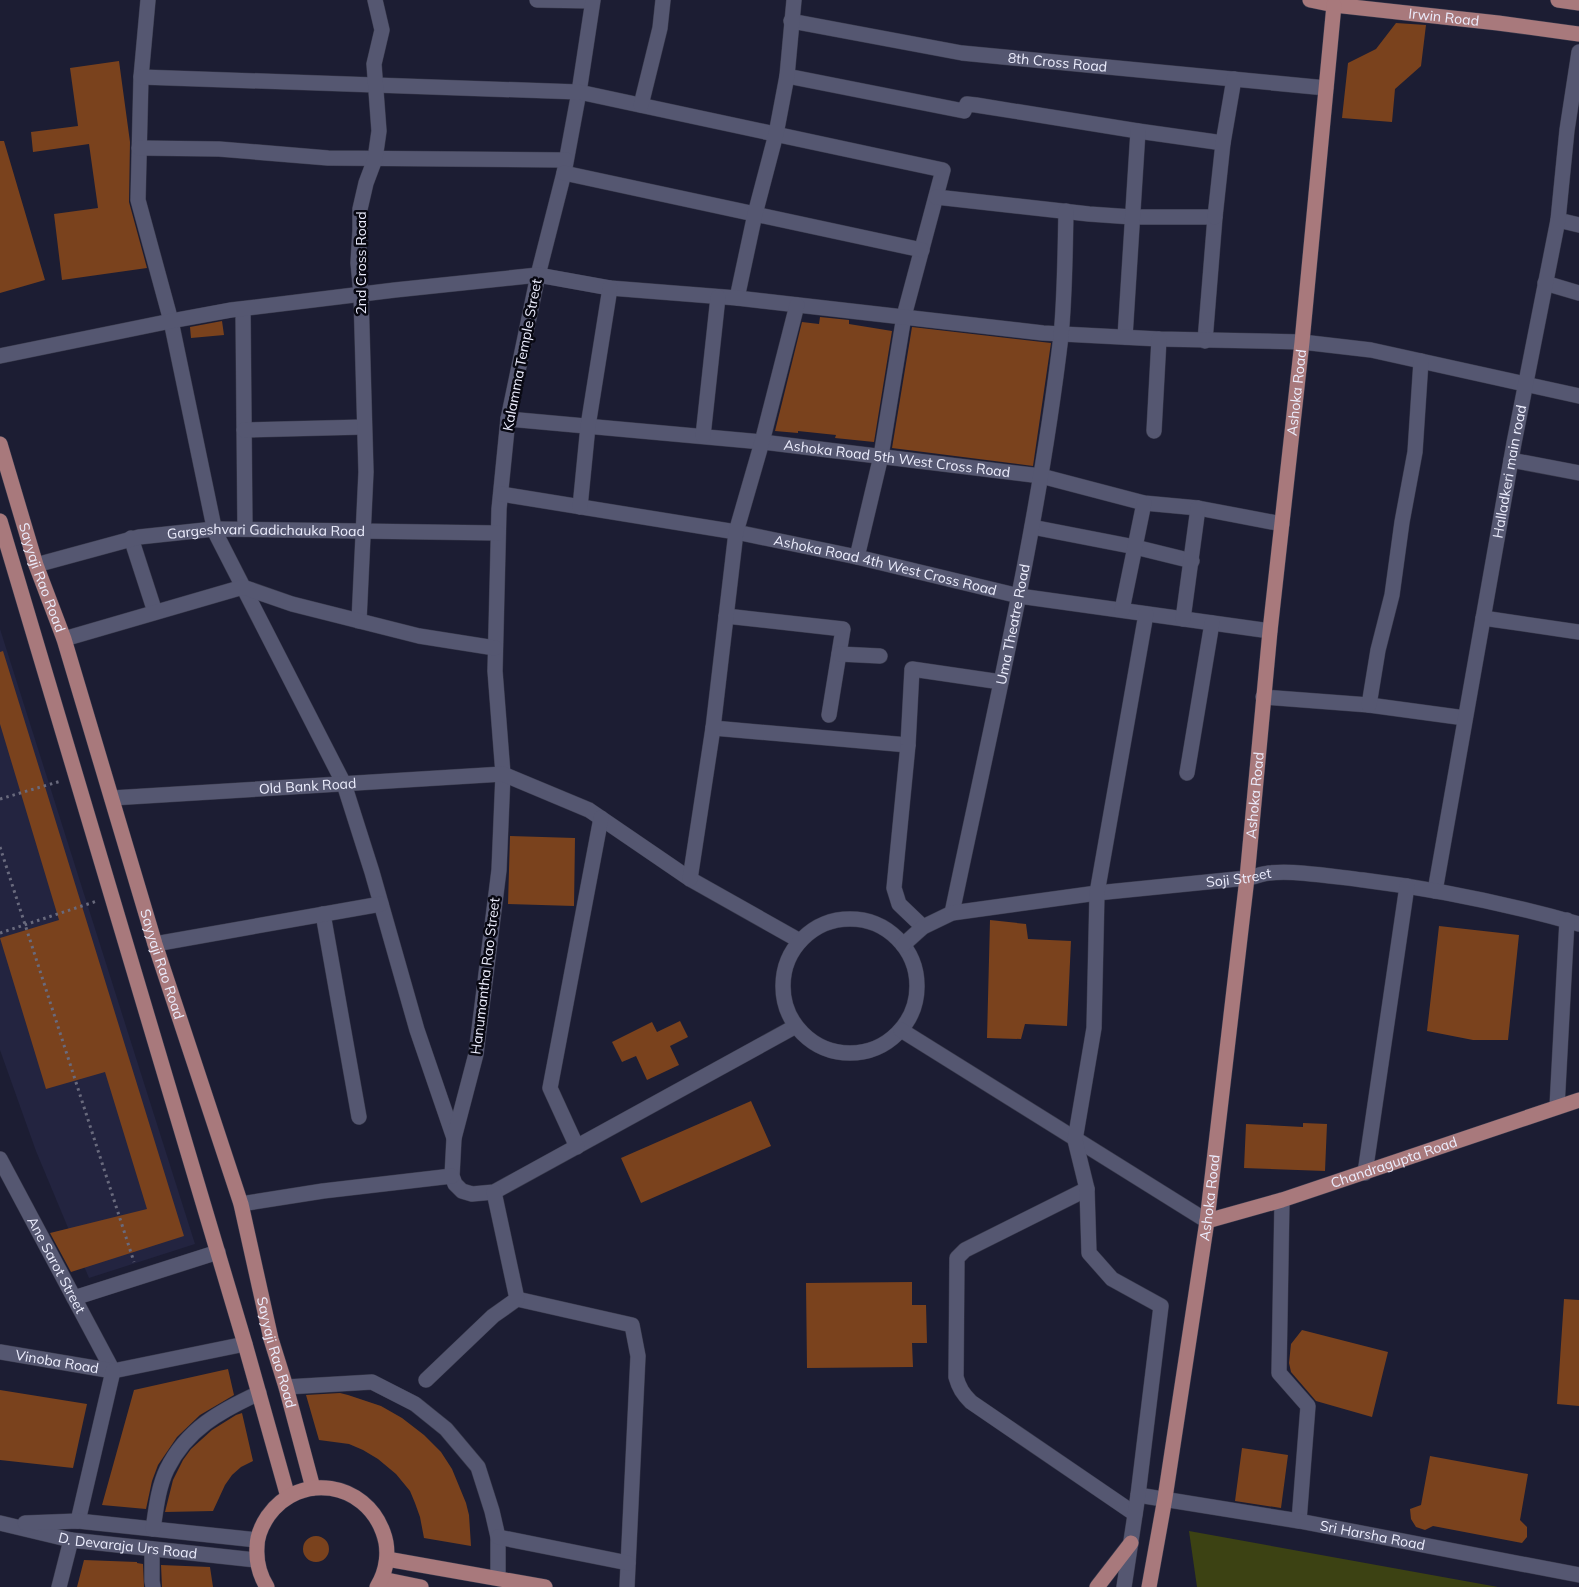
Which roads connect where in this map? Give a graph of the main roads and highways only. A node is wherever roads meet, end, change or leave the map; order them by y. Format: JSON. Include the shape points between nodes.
{"nodes":[{"id":1,"x":1310,"y":0,"type":"edge"},
{"id":2,"x":1558,"y":0,"type":"edge"},
{"id":3,"x":1334,"y":2,"type":"edge"},
{"id":4,"x":1579,"y":3,"type":"edge"},
{"id":5,"x":1579,"y":34,"type":"edge"},
{"id":6,"x":0,"y":444,"type":"edge"},
{"id":7,"x":2,"y":532,"type":"edge"},
{"id":8,"x":1579,"y":1100,"type":"edge"},
{"id":9,"x":1208,"y":1221,"type":"junction"},
{"id":10,"x":313,"y":1488,"type":"junction"},
{"id":11,"x":288,"y":1497,"type":"junction"},
{"id":12,"x":1131,"y":1543,"type":"road end"},
{"id":13,"x":387,"y":1559,"type":"junction"},
{"id":14,"x":379,"y":1583,"type":"edge"},
{"id":15,"x":266,"y":1587,"type":"edge"},
{"id":16,"x":421,"y":1587,"type":"edge"},
{"id":17,"x":546,"y":1587,"type":"edge"},
{"id":18,"x":1097,"y":1587,"type":"edge"},
{"id":19,"x":1149,"y":1587,"type":"edge"}],
"edges":[{"from":1,"to":3,"type":"main road","name":"Irwin Road"},
{"from":2,"to":4,"type":"main road"},
{"from":3,"to":5,"type":"main road","name":"Irwin Road"},
{"from":3,"to":9,"type":"main road","name":"Ashoka Road","via":[[1247,878]]},
{"from":6,"to":10,"type":"main road","name":"Sayyaji Rao Road","via":[[36,565],[64,638],[155,944],[241,1204],[271,1339]]},
{"from":7,"to":11,"type":"main road","name":"Sayyaji Rao Road","via":[[218,1252]]},
{"from":8,"to":9,"type":"main road","name":"Chandragupta Road","via":[[1365,1173]]},
{"from":9,"to":19,"type":"main road","name":"Ashoka Road"},
{"from":10,"to":11,"type":"main road"},
{"from":10,"to":13,"type":"main road","via":[[333,1488],[351,1494],[368,1506],[380,1522],[386,1540]]},
{"from":11,"to":15,"type":"main road","via":[[263,1523],[257,1540],[256,1560]]},
{"from":12,"to":18,"type":"main road"},
{"from":13,"to":14,"type":"main road"},
{"from":13,"to":17,"type":"main road"},
{"from":14,"to":16,"type":"main road"}]}
